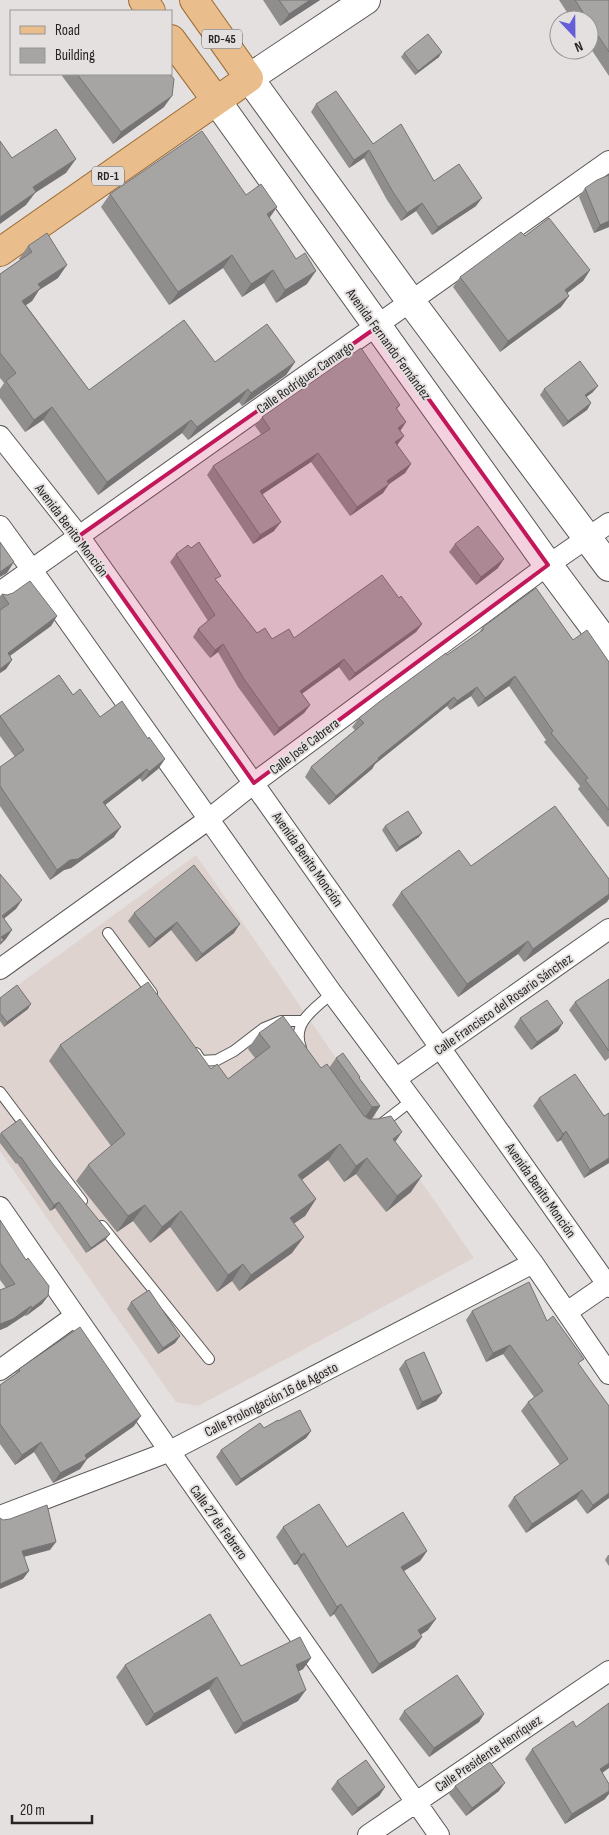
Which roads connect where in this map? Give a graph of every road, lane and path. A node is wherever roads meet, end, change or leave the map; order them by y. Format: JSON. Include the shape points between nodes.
{"nodes":[{"id":1,"x":194,"y":0,"type":"edge"},
{"id":2,"x":366,"y":0,"type":"edge"},
{"id":3,"x":172,"y":40,"type":"edge"},
{"id":4,"x":249,"y":78,"type":"junction"},
{"id":5,"x":216,"y":100,"type":"junction"},
{"id":6,"x":609,"y":161,"type":"edge"},
{"id":7,"x":0,"y":252,"type":"edge"},
{"id":8,"x":412,"y":302,"type":"junction"},
{"id":9,"x":377,"y":327,"type":"junction"},
{"id":10,"x":0,"y":436,"type":"edge"},
{"id":11,"x":0,"y":526,"type":"edge"},
{"id":12,"x":598,"y":530,"type":"edge"},
{"id":13,"x":79,"y":536,"type":"junction"},
{"id":14,"x":548,"y":566,"type":"junction"},
{"id":15,"x":609,"y":567,"type":"edge"},
{"id":16,"x":32,"y":570,"type":"junction"},
{"id":17,"x":0,"y":592,"type":"edge"},
{"id":18,"x":609,"y":647,"type":"edge"},
{"id":19,"x":254,"y":783,"type":"junction"},
{"id":20,"x":209,"y":819,"type":"junction"},
{"id":21,"x":609,"y":929,"type":"edge"},
{"id":22,"x":108,"y":933,"type":"dead end"},
{"id":23,"x":0,"y":969,"type":"edge"},
{"id":24,"x":332,"y":994,"type":"junction"},
{"id":25,"x":161,"y":1005,"type":"edge"},
{"id":26,"x":302,"y":1022,"type":"junction"},
{"id":27,"x":190,"y":1045,"type":"edge"},
{"id":28,"x":440,"y":1048,"type":"junction"},
{"id":29,"x":308,"y":1058,"type":"edge"},
{"id":30,"x":397,"y":1078,"type":"junction"},
{"id":31,"x":0,"y":1092,"type":"edge"},
{"id":32,"x":411,"y":1102,"type":"junction"},
{"id":33,"x":368,"y":1129,"type":"edge"},
{"id":34,"x":0,"y":1207,"type":"edge"},
{"id":35,"x":533,"y":1263,"type":"junction"},
{"id":36,"x":608,"y":1285,"type":"edge"},
{"id":37,"x":567,"y":1312,"type":"junction"},
{"id":38,"x":75,"y":1316,"type":"junction"},
{"id":39,"x":210,"y":1358,"type":"dead end"},
{"id":40,"x":0,"y":1370,"type":"edge"},
{"id":41,"x":609,"y":1374,"type":"edge"},
{"id":42,"x":168,"y":1452,"type":"junction"},
{"id":43,"x":0,"y":1516,"type":"edge"},
{"id":44,"x":609,"y":1670,"type":"edge"},
{"id":45,"x":416,"y":1802,"type":"junction"},
{"id":46,"x":368,"y":1835,"type":"edge"},
{"id":47,"x":439,"y":1835,"type":"edge"}],
"edges":[{"from":1,"to":4,"type":"main road","number":"RD-45"},
{"from":2,"to":4,"type":"main road","number":"RD-1"},
{"from":3,"to":5,"type":"main road","name":"Avenida Fernando Fernández","number":"RD-45"},
{"from":4,"to":5,"type":"main road","number":"RD-1"},
{"from":4,"to":8,"type":"main road","number":"RD-45"},
{"from":5,"to":7,"type":"main road","number":"RD-1"},
{"from":5,"to":9,"type":"main road","name":"Avenida Fernando Fernández","number":"RD-45"},
{"from":6,"to":8,"type":"street","name":"Calle Rodríguez Camargo"},
{"from":8,"to":9,"type":"street","name":"Calle Rodríguez Camargo"},
{"from":8,"to":12,"type":"main road","number":"RD-45"},
{"from":9,"to":13,"type":"street","name":"Calle Rodríguez Camargo"},
{"from":9,"to":14,"type":"main road","name":"Avenida Fernando Fernández","number":"RD-45"},
{"from":10,"to":13,"type":"street","name":"Avenida Benito Monción"},
{"from":11,"to":16,"type":"street"},
{"from":12,"to":14,"type":"street","name":"Calle José Cabrera"},
{"from":12,"to":15,"type":"main road","number":"RD-45"},
{"from":13,"to":16,"type":"street","name":"Calle Rodríguez Camargo"},
{"from":13,"to":19,"type":"street","name":"Avenida Benito Monción"},
{"from":14,"to":18,"type":"main road","name":"Avenida Fernando Fernández","number":"RD-45"},
{"from":14,"to":19,"type":"street","name":"Calle José Cabrera"},
{"from":16,"to":17,"type":"street","name":"Calle Rodríguez Camargo"},
{"from":16,"to":20,"type":"street"},
{"from":19,"to":20,"type":"street","name":"Calle José Cabrera"},
{"from":19,"to":28,"type":"street","name":"Avenida Benito Monción"},
{"from":20,"to":23,"type":"street","name":"Calle José Cabrera"},
{"from":20,"to":24,"type":"street"},
{"from":21,"to":28,"type":"street","name":"Calle Francisco del Rosario Sánchez"},
{"from":22,"to":25,"type":"lane"},
{"from":24,"to":26,"type":"lane"},
{"from":24,"to":30,"type":"street"},
{"from":26,"to":27,"type":"lane","via":[[282,1021],[264,1028],[218,1060],[201,1061]]},
{"from":26,"to":29,"type":"lane","via":[[298,1039]]},
{"from":28,"to":30,"type":"street","name":"Calle Francisco del Rosario Sánchez"},
{"from":28,"to":36,"type":"street","name":"Avenida Benito Monción"},
{"from":30,"to":32,"type":"street"},
{"from":31,"to":39,"type":"lane"},
{"from":32,"to":33,"type":"lane","via":[[387,1121]]},
{"from":32,"to":35,"type":"street"},
{"from":34,"to":38,"type":"street","name":"Calle 27 de Febrero"},
{"from":35,"to":37,"type":"street"},
{"from":35,"to":42,"type":"street","name":"Calle Prolongación 16 de Agosto"},
{"from":36,"to":37,"type":"street"},
{"from":37,"to":41,"type":"street"},
{"from":38,"to":40,"type":"street"},
{"from":38,"to":42,"type":"street","name":"Calle 27 de Febrero"},
{"from":42,"to":43,"type":"street","name":"Calle Prolongación 16 de Agosto"},
{"from":42,"to":45,"type":"street","name":"Calle 27 de Febrero"},
{"from":44,"to":45,"type":"street","name":"Calle Presidente Henríquez"},
{"from":45,"to":46,"type":"street","name":"Calle Presidente Henríquez"},
{"from":45,"to":47,"type":"street","name":"Calle 27 de Febrero"}]}
